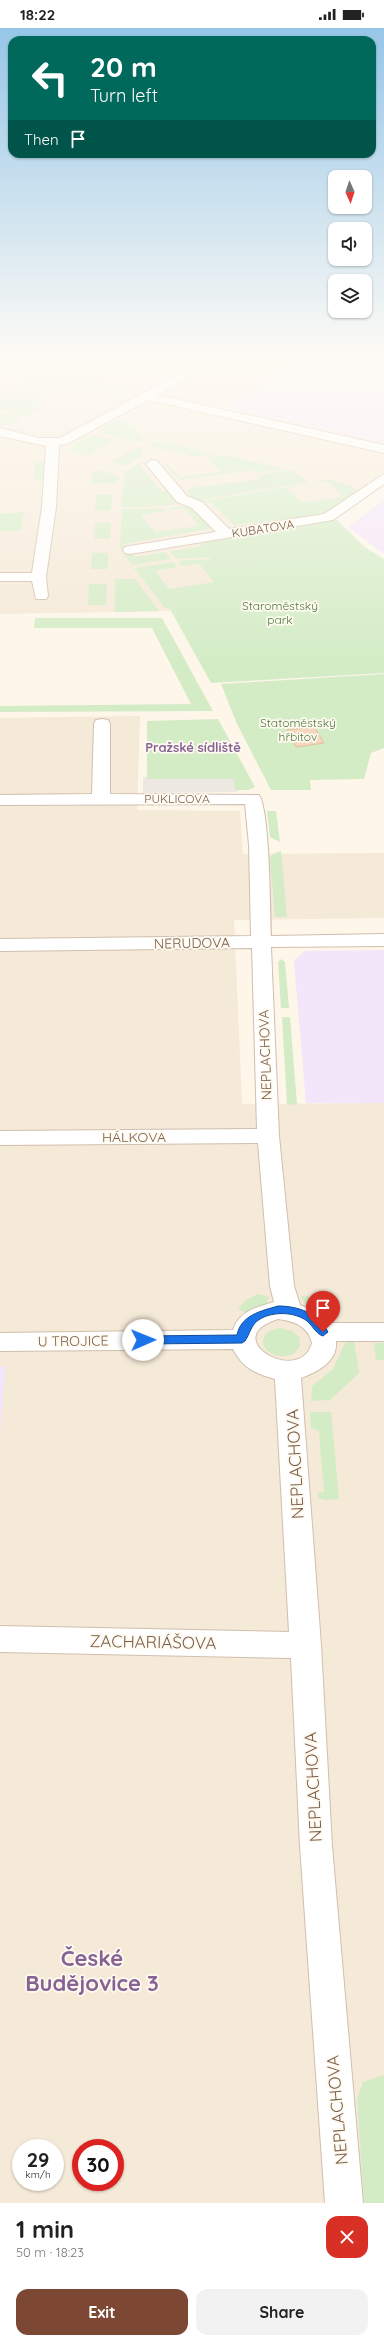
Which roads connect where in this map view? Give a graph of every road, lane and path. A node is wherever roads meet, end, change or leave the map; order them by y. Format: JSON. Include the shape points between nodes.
{"nodes":[{"id":1,"x":52,"y":460,"type":"edge"},
{"id":2,"x":152,"y":464,"type":"dead end"},
{"id":3,"x":384,"y":478,"type":"edge"},
{"id":4,"x":226,"y":534,"type":"junction"},
{"id":5,"x":130,"y":550,"type":"dead end"},
{"id":6,"x":0,"y":577,"type":"edge"},
{"id":7,"x":39,"y":577,"type":"junction"},
{"id":8,"x":41,"y":596,"type":"dead end"},
{"id":9,"x":102,"y":724,"type":"dead end"},
{"id":10,"x":252,"y":799,"type":"joint"},
{"id":11,"x":0,"y":800,"type":"edge"},
{"id":12,"x":101,"y":800,"type":"junction"},
{"id":13,"x":384,"y":940,"type":"edge"},
{"id":14,"x":262,"y":942,"type":"junction"},
{"id":15,"x":0,"y":945,"type":"edge"},
{"id":16,"x":268,"y":1136,"type":"junction"},
{"id":17,"x":0,"y":1138,"type":"edge"},
{"id":18,"x":289,"y":1310,"type":"junction"},
{"id":19,"x":323,"y":1332,"type":"junction"},
{"id":20,"x":384,"y":1332,"type":"edge"},
{"id":21,"x":242,"y":1339,"type":"junction"},
{"id":22,"x":0,"y":1342,"type":"edge"},
{"id":23,"x":288,"y":1371,"type":"junction"},
{"id":24,"x":0,"y":1638,"type":"edge"},
{"id":25,"x":306,"y":1646,"type":"junction"},
{"id":26,"x":344,"y":2203,"type":"edge"}],
"edges":[{"from":1,"to":7,"type":"street","via":[[49,507]]},
{"from":2,"to":4,"type":"street","via":[[182,499],[197,505]]},
{"from":3,"to":4,"type":"street","name":"KUBATOVA","via":[[328,517]]},
{"from":4,"to":5,"type":"street","name":"KUBATOVA"},
{"from":6,"to":7,"type":"street"},
{"from":7,"to":8,"type":"street"},
{"from":9,"to":12,"type":"street"},
{"from":10,"to":12,"type":"street","name":"PUKLICOVA"},
{"from":10,"to":14,"type":"street","name":"NEPLACHOVA","via":[[258,845]]},
{"from":11,"to":12,"type":"street","name":"PUKLICOVA"},
{"from":13,"to":14,"type":"street","name":"NERUDOVA"},
{"from":14,"to":15,"type":"street","name":"NERUDOVA"},
{"from":14,"to":16,"type":"street","name":"NEPLACHOVA"},
{"from":16,"to":17,"type":"street","name":"HÁLKOVA"},
{"from":16,"to":18,"type":"street","name":"NEPLACHOVA","via":[[282,1286]]},
{"from":18,"to":19,"type":"street","via":[[311,1319]]},
{"from":18,"to":21,"type":"street","via":[[266,1312],[256,1316],[243,1330]]},
{"from":19,"to":20,"type":"street"},
{"from":19,"to":23,"type":"street","via":[[320,1355],[301,1368]]},
{"from":21,"to":22,"type":"street","name":"U TROJICE"},
{"from":21,"to":23,"type":"street","via":[[244,1349],[261,1365],[274,1370]]},
{"from":23,"to":25,"type":"street","name":"NEPLACHOVA"},
{"from":24,"to":25,"type":"street","name":"ZACHARIÁŠOVA"},
{"from":25,"to":26,"type":"street","name":"NEPLACHOVA","via":[[316,1846]]}]}
